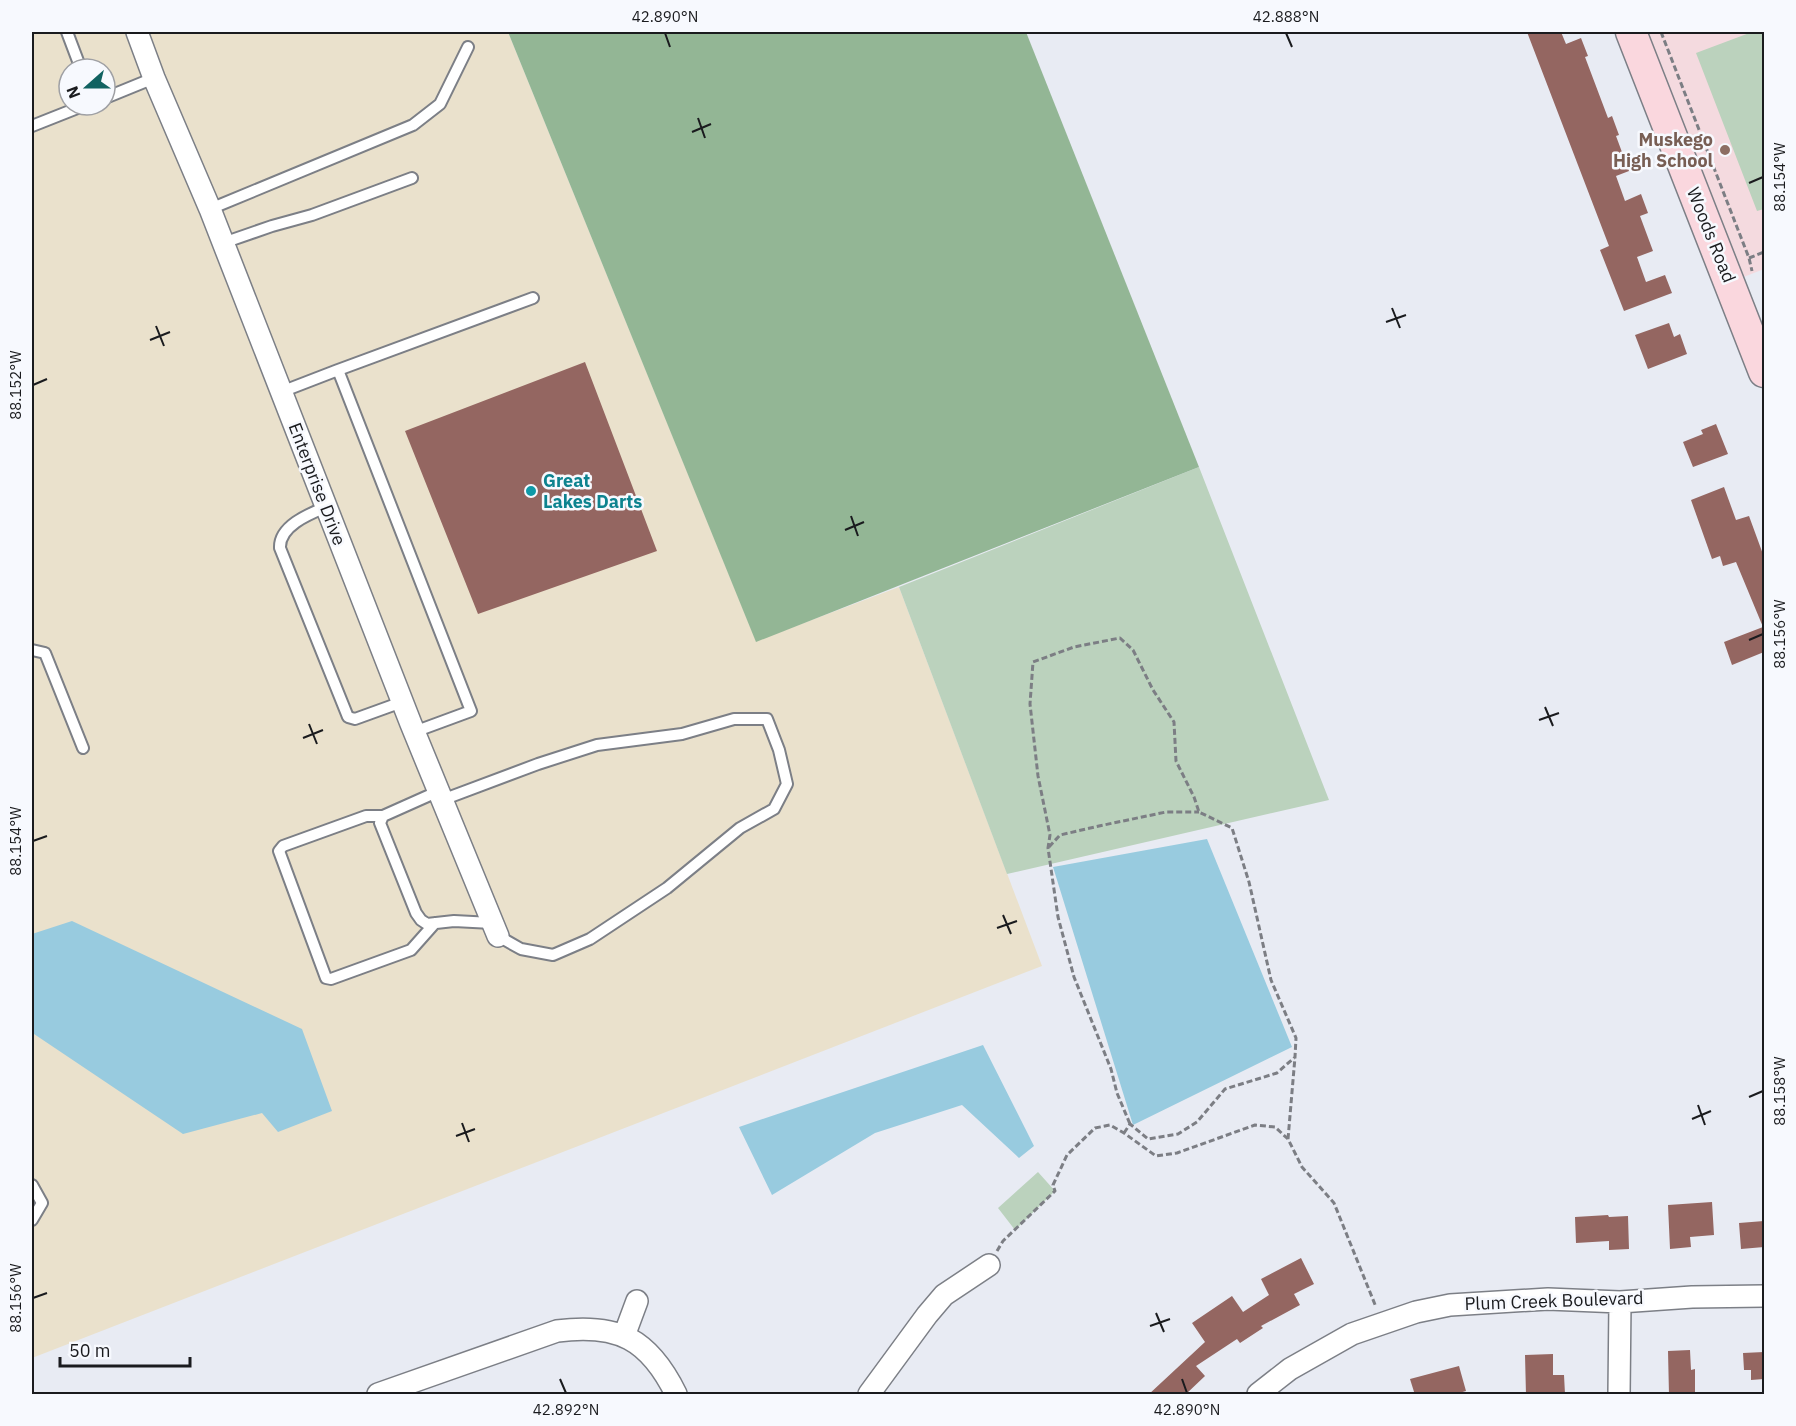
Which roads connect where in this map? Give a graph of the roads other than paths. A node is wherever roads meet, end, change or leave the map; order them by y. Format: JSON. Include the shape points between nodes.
{"nodes":[{"id":1,"x":67,"y":32,"type":"edge"},
{"id":2,"x":138,"y":32,"type":"edge"},
{"id":3,"x":1631,"y":32,"type":"edge"},
{"id":4,"x":468,"y":47,"type":"dead end"},
{"id":5,"x":76,"y":57,"type":"edge"},
{"id":6,"x":154,"y":78,"type":"junction"},
{"id":7,"x":117,"y":93,"type":"edge"},
{"id":8,"x":57,"y":116,"type":"edge"},
{"id":9,"x":32,"y":126,"type":"edge"},
{"id":10,"x":412,"y":178,"type":"dead end"},
{"id":11,"x":210,"y":208,"type":"junction"},
{"id":12,"x":223,"y":243,"type":"junction"},
{"id":13,"x":533,"y":297,"type":"dead end"},
{"id":14,"x":338,"y":370,"type":"junction"},
{"id":15,"x":1764,"y":372,"type":"edge"},
{"id":16,"x":281,"y":392,"type":"junction"},
{"id":17,"x":326,"y":507,"type":"junction"},
{"id":18,"x":32,"y":650,"type":"edge"},
{"id":19,"x":402,"y":702,"type":"junction"},
{"id":20,"x":414,"y":732,"type":"junction"},
{"id":21,"x":83,"y":748,"type":"dead end"},
{"id":22,"x":440,"y":796,"type":"junction"},
{"id":23,"x":383,"y":816,"type":"junction"},
{"id":24,"x":435,"y":923,"type":"junction"},
{"id":25,"x":495,"y":930,"type":"junction"},
{"id":26,"x":32,"y":1185,"type":"edge"},
{"id":27,"x":32,"y":1220,"type":"edge"},
{"id":28,"x":989,"y":1265,"type":"road end"},
{"id":29,"x":1764,"y":1296,"type":"edge"},
{"id":30,"x":637,"y":1301,"type":"dead end"},
{"id":31,"x":1620,"y":1302,"type":"junction"},
{"id":32,"x":624,"y":1336,"type":"junction"},
{"id":33,"x":378,"y":1395,"type":"edge"},
{"id":34,"x":676,"y":1395,"type":"edge"},
{"id":35,"x":869,"y":1395,"type":"edge"},
{"id":36,"x":1258,"y":1395,"type":"edge"},
{"id":37,"x":1618,"y":1395,"type":"edge"}],
"edges":[{"from":1,"to":5,"type":"lane"},
{"from":2,"to":6,"type":"street","name":"Enterprise Drive"},
{"from":3,"to":15,"type":"street","name":"Woods Road"},
{"from":4,"to":11,"type":"lane","via":[[440,104],[413,125]]},
{"from":6,"to":7,"type":"lane"},
{"from":6,"to":11,"type":"street","name":"Enterprise Drive"},
{"from":8,"to":9,"type":"lane"},
{"from":10,"to":12,"type":"lane"},
{"from":11,"to":12,"type":"street","name":"Enterprise Drive"},
{"from":12,"to":16,"type":"street","name":"Enterprise Drive"},
{"from":13,"to":14,"type":"lane"},
{"from":14,"to":16,"type":"lane"},
{"from":14,"to":20,"type":"lane","via":[[471,711]]},
{"from":16,"to":17,"type":"street","name":"Enterprise Drive"},
{"from":17,"to":19,"type":"street","name":"Enterprise Drive"},
{"from":17,"to":19,"type":"lane","via":[[295,520],[280,542],[285,559],[348,717],[355,719]]},
{"from":18,"to":21,"type":"lane","via":[[45,653]]},
{"from":19,"to":20,"type":"street","name":"Enterprise Drive"},
{"from":20,"to":22,"type":"street","name":"Enterprise Drive"},
{"from":22,"to":23,"type":"lane"},
{"from":22,"to":25,"type":"street","name":"Enterprise Drive"},
{"from":22,"to":25,"type":"lane","via":[[597,745],[682,734],[734,719],[767,719],[787,784],[774,809],[740,828],[667,888],[590,939],[553,955],[521,949]]},
{"from":23,"to":24,"type":"lane","via":[[380,823],[416,913],[427,924]]},
{"from":23,"to":24,"type":"lane","via":[[366,816],[283,846],[279,851],[327,978],[331,980],[411,950]]},
{"from":24,"to":25,"type":"lane","via":[[454,921]]},
{"from":26,"to":27,"type":"lane","via":[[42,1203]]},
{"from":28,"to":35,"type":"street","via":[[944,1295]]},
{"from":29,"to":31,"type":"street","name":"Plum Creek Boulevard"},
{"from":30,"to":32,"type":"street"},
{"from":31,"to":36,"type":"street","name":"Plum Creek Boulevard","via":[[1548,1299],[1450,1305],[1416,1312],[1352,1334],[1290,1369]]},
{"from":31,"to":37,"type":"street"},
{"from":32,"to":33,"type":"street","via":[[601,1329],[557,1331]]},
{"from":32,"to":34,"type":"street","via":[[649,1354]]}]}
